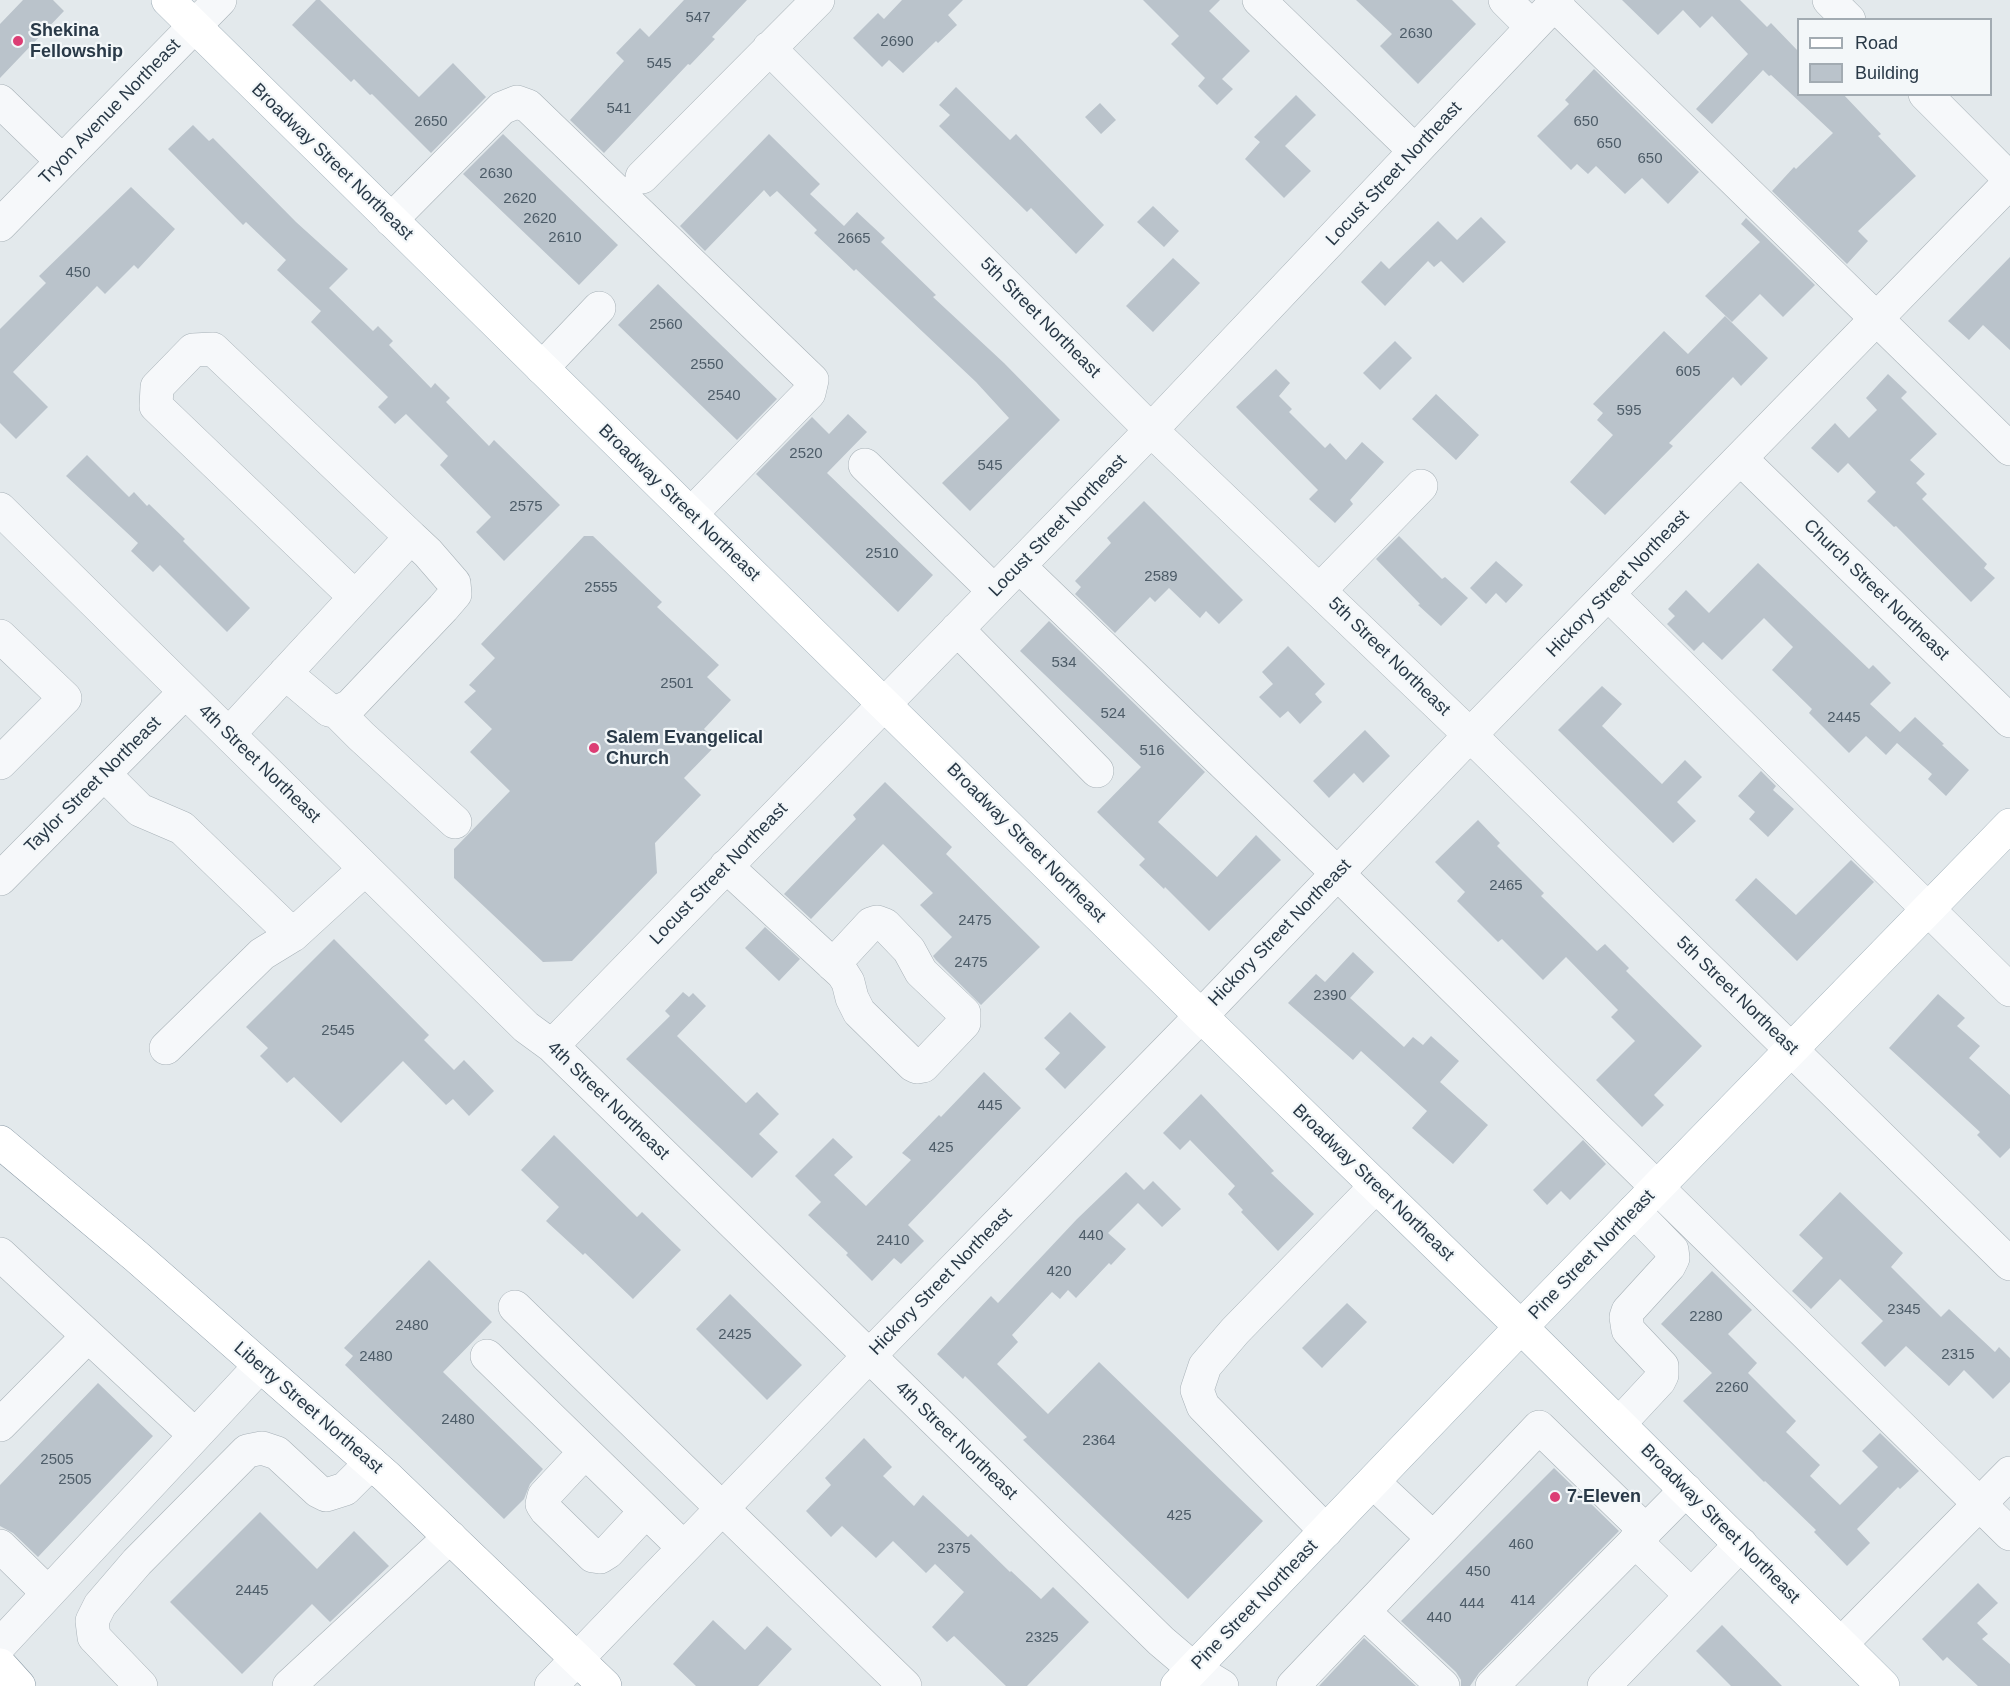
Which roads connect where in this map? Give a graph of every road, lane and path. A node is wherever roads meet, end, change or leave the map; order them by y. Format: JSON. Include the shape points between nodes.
{"nodes":[{"id":1,"x":168,"y":0,"type":"edge"},
{"id":2,"x":220,"y":0,"type":"edge"},
{"id":3,"x":818,"y":0,"type":"edge"},
{"id":4,"x":1259,"y":0,"type":"edge"},
{"id":5,"x":1505,"y":0,"type":"edge"},
{"id":6,"x":1829,"y":0,"type":"edge"},
{"id":7,"x":1548,"y":10,"type":"edge"},
{"id":8,"x":1847,"y":18,"type":"edge"},
{"id":9,"x":194,"y":27,"type":"junction"},
{"id":10,"x":769,"y":48,"type":"junction"},
{"id":11,"x":1927,"y":96,"type":"edge"},
{"id":12,"x":0,"y":101,"type":"edge"},
{"id":13,"x":1415,"y":151,"type":"junction"},
{"id":14,"x":62,"y":160,"type":"junction"},
{"id":15,"x":642,"y":177,"type":"dead end"},
{"id":16,"x":2010,"y":180,"type":"edge"},
{"id":17,"x":391,"y":220,"type":"junction"},
{"id":18,"x":0,"y":224,"type":"edge"},
{"id":19,"x":599,"y":308,"type":"dead end"},
{"id":20,"x":1876,"y":319,"type":"junction"},
{"id":21,"x":542,"y":368,"type":"junction"},
{"id":22,"x":1151,"y":430,"type":"junction"},
{"id":23,"x":2010,"y":449,"type":"edge"},
{"id":24,"x":1741,"y":459,"type":"junction"},
{"id":25,"x":865,"y":465,"type":"dead end"},
{"id":26,"x":1421,"y":486,"type":"dead end"},
{"id":27,"x":0,"y":509,"type":"edge"},
{"id":28,"x":691,"y":514,"type":"junction"},
{"id":29,"x":411,"y":537,"type":"junction"},
{"id":30,"x":1019,"y":566,"type":"junction"},
{"id":31,"x":994,"y":591,"type":"junction"},
{"id":32,"x":1320,"y":591,"type":"junction"},
{"id":33,"x":1608,"y":594,"type":"junction"},
{"id":34,"x":355,"y":597,"type":"junction"},
{"id":35,"x":957,"y":629,"type":"junction"},
{"id":36,"x":0,"y":636,"type":"edge"},
{"id":37,"x":285,"y":673,"type":"junction"},
{"id":38,"x":185,"y":692,"type":"junction"},
{"id":39,"x":884,"y":703,"type":"junction"},
{"id":40,"x":337,"y":712,"type":"junction"},
{"id":41,"x":2010,"y":721,"type":"edge"},
{"id":42,"x":228,"y":734,"type":"junction"},
{"id":43,"x":1470,"y":735,"type":"junction"},
{"id":44,"x":0,"y":763,"type":"edge"},
{"id":45,"x":1097,"y":771,"type":"dead end"},
{"id":46,"x":104,"y":774,"type":"junction"},
{"id":47,"x":455,"y":822,"type":"dead end"},
{"id":48,"x":2010,"y":825,"type":"edge"},
{"id":49,"x":726,"y":866,"type":"junction"},
{"id":50,"x":365,"y":869,"type":"junction"},
{"id":51,"x":1337,"y":873,"type":"junction"},
{"id":52,"x":0,"y":879,"type":"edge"},
{"id":53,"x":1928,"y":910,"type":"junction"},
{"id":54,"x":293,"y":935,"type":"junction"},
{"id":55,"x":833,"y":965,"type":"dead end"},
{"id":56,"x":2010,"y":990,"type":"edge"},
{"id":57,"x":1201,"y":1016,"type":"junction"},
{"id":58,"x":552,"y":1046,"type":"junction"},
{"id":59,"x":166,"y":1048,"type":"dead end"},
{"id":60,"x":1791,"y":1050,"type":"junction"},
{"id":61,"x":2,"y":1145,"type":"edge"},
{"id":62,"x":1376,"y":1186,"type":"junction"},
{"id":63,"x":1658,"y":1187,"type":"junction"},
{"id":64,"x":1634,"y":1211,"type":"junction"},
{"id":65,"x":1697,"y":1225,"type":"junction"},
{"id":66,"x":1672,"y":1250,"type":"junction"},
{"id":67,"x":0,"y":1254,"type":"edge"},
{"id":68,"x":2010,"y":1264,"type":"edge"},
{"id":69,"x":515,"y":1307,"type":"dead end"},
{"id":70,"x":1521,"y":1327,"type":"junction"},
{"id":71,"x":88,"y":1336,"type":"junction"},
{"id":72,"x":487,"y":1356,"type":"dead end"},
{"id":73,"x":869,"y":1356,"type":"junction"},
{"id":74,"x":260,"y":1366,"type":"junction"},
{"id":75,"x":1619,"y":1424,"type":"junction"},
{"id":76,"x":0,"y":1425,"type":"edge"},
{"id":77,"x":195,"y":1436,"type":"junction"},
{"id":78,"x":585,"y":1452,"type":"junction"},
{"id":79,"x":371,"y":1463,"type":"junction"},
{"id":80,"x":2010,"y":1473,"type":"edge"},
{"id":81,"x":1373,"y":1482,"type":"junction"},
{"id":82,"x":1686,"y":1490,"type":"junction"},
{"id":83,"x":1980,"y":1504,"type":"junction"},
{"id":84,"x":723,"y":1508,"type":"junction"},
{"id":85,"x":646,"y":1511,"type":"junction"},
{"id":86,"x":1326,"y":1531,"type":"junction"},
{"id":87,"x":2010,"y":1534,"type":"edge"},
{"id":88,"x":450,"y":1536,"type":"junction"},
{"id":89,"x":1641,"y":1536,"type":"junction"},
{"id":90,"x":1433,"y":1538,"type":"junction"},
{"id":91,"x":1741,"y":1544,"type":"junction"},
{"id":92,"x":0,"y":1546,"type":"edge"},
{"id":93,"x":684,"y":1548,"type":"junction"},
{"id":94,"x":48,"y":1593,"type":"junction"},
{"id":95,"x":1691,"y":1595,"type":"junction"},
{"id":96,"x":1364,"y":1612,"type":"junction"},
{"id":97,"x":1841,"y":1644,"type":"junction"},
{"id":98,"x":0,"y":1645,"type":"edge"},
{"id":99,"x":577,"y":1658,"type":"junction"},
{"id":100,"x":0,"y":1665,"type":"edge"},
{"id":101,"x":1185,"y":1677,"type":"edge"},
{"id":102,"x":19,"y":1686,"type":"edge"},
{"id":103,"x":141,"y":1686,"type":"edge"},
{"id":104,"x":289,"y":1686,"type":"edge"},
{"id":105,"x":551,"y":1686,"type":"edge"},
{"id":106,"x":605,"y":1686,"type":"edge"},
{"id":107,"x":905,"y":1686,"type":"edge"},
{"id":108,"x":1222,"y":1686,"type":"edge"},
{"id":109,"x":1293,"y":1686,"type":"edge"},
{"id":110,"x":1443,"y":1686,"type":"edge"},
{"id":111,"x":1492,"y":1686,"type":"edge"},
{"id":112,"x":1604,"y":1686,"type":"edge"},
{"id":113,"x":1883,"y":1686,"type":"edge"}],
"edges":[{"from":1,"to":9,"type":"main road","name":"Broadway Street Northeast"},
{"from":2,"to":9,"type":"street","name":"Tryon Avenue Northeast"},
{"from":3,"to":10,"type":"street"},
{"from":4,"to":13,"type":"street"},
{"from":5,"to":7,"type":"street"},
{"from":6,"to":8,"type":"street"},
{"from":7,"to":13,"type":"street","name":"Locust Street Northeast"},
{"from":7,"to":20,"type":"street"},
{"from":9,"to":14,"type":"street","name":"Tryon Avenue Northeast"},
{"from":9,"to":17,"type":"main road","name":"Broadway Street Northeast"},
{"from":10,"to":15,"type":"street"},
{"from":10,"to":22,"type":"street","name":"5th Street Northeast"},
{"from":11,"to":16,"type":"street"},
{"from":12,"to":14,"type":"street"},
{"from":13,"to":22,"type":"street","name":"Locust Street Northeast"},
{"from":14,"to":18,"type":"street","name":"Tryon Avenue Northeast"},
{"from":16,"to":20,"type":"street","name":"Hickory Street Northeast"},
{"from":17,"to":21,"type":"main road","name":"Broadway Street Northeast"},
{"from":17,"to":28,"type":"street","via":[[502,108],[517,102],[528,106],[812,380],[809,393]]},
{"from":19,"to":21,"type":"street"},
{"from":20,"to":23,"type":"street"},
{"from":20,"to":24,"type":"street","name":"Hickory Street Northeast"},
{"from":21,"to":28,"type":"main road","name":"Broadway Street Northeast"},
{"from":22,"to":30,"type":"street","name":"Locust Street Northeast"},
{"from":22,"to":32,"type":"street","name":"5th Street Northeast"},
{"from":24,"to":33,"type":"street","name":"Hickory Street Northeast"},
{"from":24,"to":41,"type":"street","name":"Church Street Northeast"},
{"from":25,"to":31,"type":"street"},
{"from":26,"to":32,"type":"street"},
{"from":27,"to":38,"type":"street","name":"4th Street Northeast"},
{"from":28,"to":39,"type":"main road","name":"Broadway Street Northeast"},
{"from":29,"to":34,"type":"street"},
{"from":29,"to":34,"type":"street","via":[[213,349],[193,350],[157,387],[156,406]]},
{"from":29,"to":40,"type":"street","via":[[454,583],[455,594],[350,706]]},
{"from":30,"to":31,"type":"street","name":"Locust Street Northeast"},
{"from":30,"to":51,"type":"street"},
{"from":31,"to":35,"type":"street","name":"Locust Street Northeast"},
{"from":32,"to":43,"type":"street","name":"5th Street Northeast"},
{"from":33,"to":43,"type":"street","name":"Hickory Street Northeast"},
{"from":33,"to":53,"type":"street"},
{"from":34,"to":37,"type":"street"},
{"from":35,"to":39,"type":"street","name":"Locust Street Northeast"},
{"from":35,"to":45,"type":"street"},
{"from":36,"to":44,"type":"street","via":[[65,699]]},
{"from":37,"to":40,"type":"street","via":[[328,710]]},
{"from":37,"to":42,"type":"street"},
{"from":38,"to":42,"type":"street","name":"4th Street Northeast"},
{"from":38,"to":46,"type":"street","name":"Taylor Street Northeast"},
{"from":39,"to":49,"type":"street","name":"Locust Street Northeast"},
{"from":39,"to":57,"type":"main road","name":"Broadway Street Northeast"},
{"from":40,"to":47,"type":"street"},
{"from":42,"to":50,"type":"street","name":"4th Street Northeast"},
{"from":43,"to":51,"type":"street","name":"Hickory Street Northeast"},
{"from":43,"to":60,"type":"street","name":"5th Street Northeast"},
{"from":46,"to":52,"type":"street","name":"Taylor Street Northeast"},
{"from":46,"to":54,"type":"street","via":[[140,810],[182,828]]},
{"from":48,"to":53,"type":"main road","name":"Pine Street Northeast"},
{"from":49,"to":55,"type":"street"},
{"from":49,"to":58,"type":"street","name":"Locust Street Northeast"},
{"from":50,"to":54,"type":"street"},
{"from":50,"to":58,"type":"street","name":"4th Street Northeast","via":[[526,1027]]},
{"from":51,"to":57,"type":"street","name":"Hickory Street Northeast"},
{"from":51,"to":63,"type":"street"},
{"from":53,"to":56,"type":"street"},
{"from":53,"to":60,"type":"main road","name":"Pine Street Northeast"},
{"from":54,"to":59,"type":"street","via":[[262,954]]},
{"from":57,"to":62,"type":"main road","name":"Broadway Street Northeast"},
{"from":57,"to":73,"type":"street","name":"Hickory Street Northeast"},
{"from":58,"to":73,"type":"street","name":"4th Street Northeast"},
{"from":60,"to":63,"type":"main road","name":"Pine Street Northeast"},
{"from":60,"to":68,"type":"street","name":"5th Street Northeast"},
{"from":61,"to":74,"type":"main road","name":"Liberty Street Northeast"},
{"from":62,"to":70,"type":"main road","name":"Broadway Street Northeast"},
{"from":62,"to":86,"type":"street","via":[[1235,1331],[1205,1366],[1197,1390],[1203,1406]]},
{"from":63,"to":64,"type":"main road","name":"Pine Street Northeast"},
{"from":63,"to":65,"type":"street"},
{"from":64,"to":66,"type":"street"},
{"from":64,"to":70,"type":"main road","name":"Pine Street Northeast"},
{"from":65,"to":66,"type":"street"},
{"from":65,"to":83,"type":"street"},
{"from":66,"to":75,"type":"street","via":[[1669,1266],[1626,1317],[1628,1330],[1662,1366],[1662,1375]]},
{"from":67,"to":71,"type":"street"},
{"from":69,"to":84,"type":"street"},
{"from":70,"to":75,"type":"main road","name":"Broadway Street Northeast"},
{"from":70,"to":81,"type":"main road","name":"Pine Street Northeast"},
{"from":71,"to":76,"type":"street"},
{"from":71,"to":77,"type":"street"},
{"from":72,"to":78,"type":"street"},
{"from":73,"to":84,"type":"street","name":"Hickory Street Northeast"},
{"from":73,"to":101,"type":"street","name":"4th Street Northeast","via":[[1161,1641]]},
{"from":74,"to":77,"type":"street"},
{"from":74,"to":79,"type":"main road","name":"Liberty Street Northeast"},
{"from":75,"to":82,"type":"main road","name":"Broadway Street Northeast"},
{"from":77,"to":94,"type":"street"},
{"from":78,"to":85,"type":"street"},
{"from":78,"to":85,"type":"street","via":[[544,1496],[542,1504],[546,1510],[594,1556],[600,1557]]},
{"from":79,"to":88,"type":"main road","name":"Liberty Street Northeast"},
{"from":79,"to":103,"type":"street","via":[[345,1489],[326,1495],[277,1453],[262,1448],[247,1451],[136,1562],[100,1605],[92,1621],[94,1637]]},
{"from":80,"to":83,"type":"street"},
{"from":81,"to":86,"type":"main road","name":"Pine Street Northeast"},
{"from":81,"to":90,"type":"street"},
{"from":82,"to":89,"type":"street"},
{"from":82,"to":91,"type":"main road","name":"Broadway Street Northeast"},
{"from":83,"to":87,"type":"street"},
{"from":83,"to":97,"type":"street"},
{"from":84,"to":93,"type":"street","name":"Hickory Street Northeast"},
{"from":84,"to":107,"type":"street"},
{"from":85,"to":93,"type":"street"},
{"from":86,"to":101,"type":"main road","name":"Pine Street Northeast"},
{"from":88,"to":99,"type":"main road","name":"Liberty Street Northeast"},
{"from":88,"to":104,"type":"street"},
{"from":89,"to":90,"type":"street","via":[[1539,1427]]},
{"from":89,"to":95,"type":"street"},
{"from":89,"to":111,"type":"street"},
{"from":90,"to":96,"type":"street"},
{"from":91,"to":95,"type":"street"},
{"from":91,"to":97,"type":"main road","name":"Broadway Street Northeast"},
{"from":92,"to":94,"type":"street"},
{"from":93,"to":99,"type":"street","name":"Hickory Street Northeast"},
{"from":94,"to":98,"type":"street"},
{"from":95,"to":112,"type":"street"},
{"from":96,"to":109,"type":"street"},
{"from":96,"to":110,"type":"street"},
{"from":97,"to":113,"type":"main road","name":"Broadway Street Northeast"},
{"from":99,"to":105,"type":"street","name":"Hickory Street Northeast"},
{"from":99,"to":106,"type":"main road","name":"Liberty Street Northeast"},
{"from":100,"to":102,"type":"main road"},
{"from":101,"to":108,"type":"street","name":"4th Street Northeast"}]}
